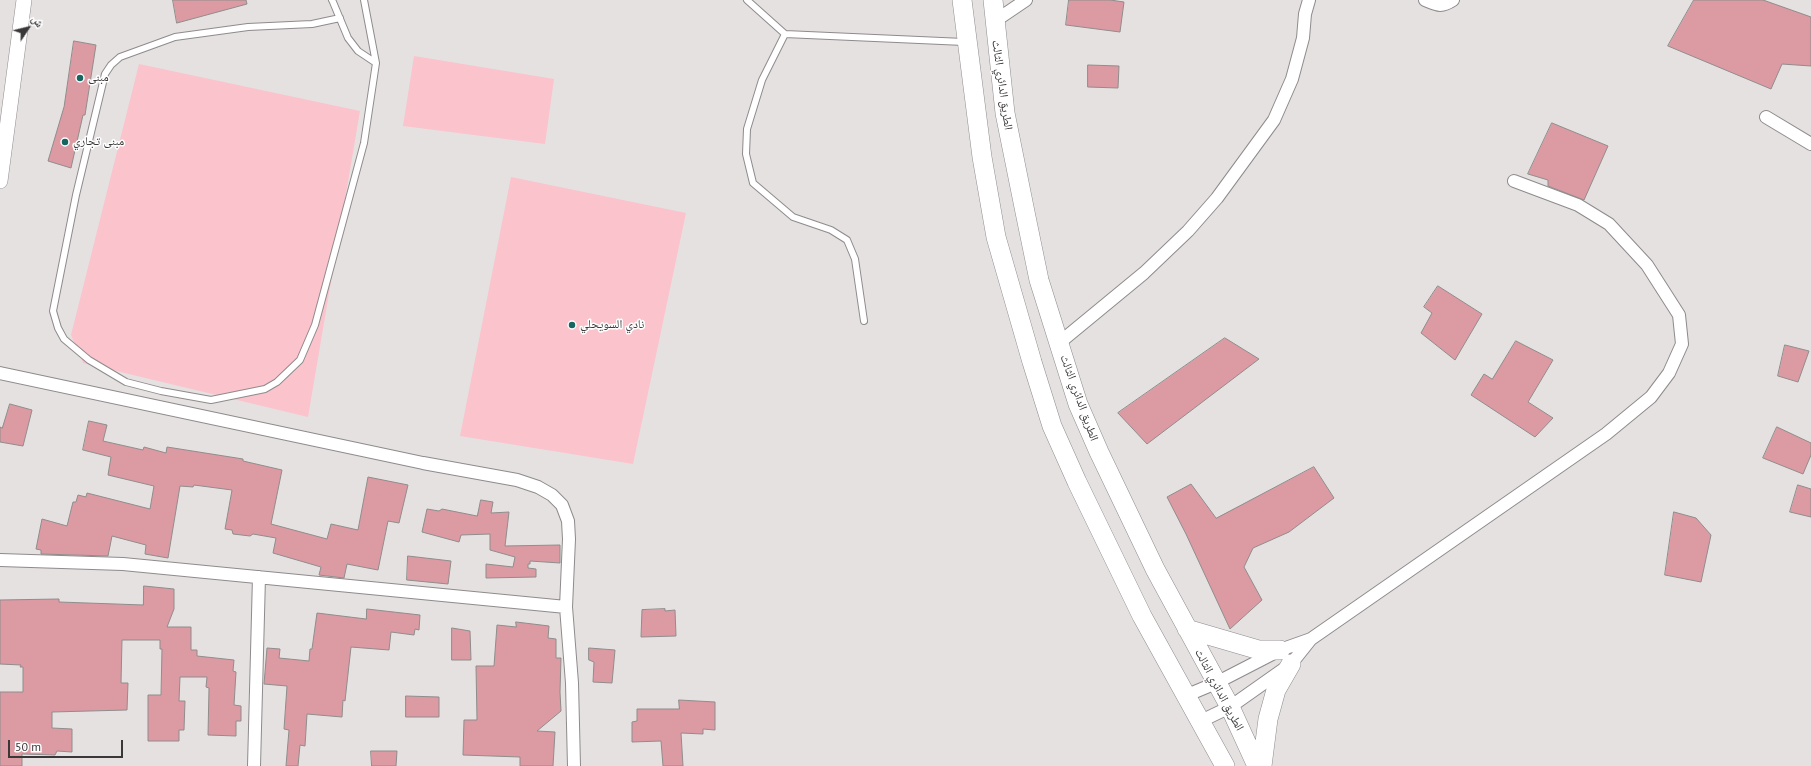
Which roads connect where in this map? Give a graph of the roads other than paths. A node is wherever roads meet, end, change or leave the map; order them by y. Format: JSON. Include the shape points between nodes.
{"nodes":[{"id":1,"x":24,"y":0,"type":"edge"},
{"id":2,"x":332,"y":0,"type":"edge"},
{"id":3,"x":364,"y":0,"type":"edge"},
{"id":4,"x":747,"y":0,"type":"edge"},
{"id":5,"x":962,"y":0,"type":"edge"},
{"id":6,"x":993,"y":0,"type":"edge"},
{"id":7,"x":1026,"y":0,"type":"edge"},
{"id":8,"x":1309,"y":0,"type":"edge"},
{"id":9,"x":1425,"y":0,"type":"edge"},
{"id":10,"x":1453,"y":0,"type":"edge"},
{"id":11,"x":340,"y":18,"type":"junction"},
{"id":12,"x":995,"y":21,"type":"junction"},
{"id":13,"x":785,"y":34,"type":"junction"},
{"id":14,"x":967,"y":42,"type":"junction"},
{"id":15,"x":376,"y":63,"type":"junction"},
{"id":16,"x":1766,"y":117,"type":"dead end"},
{"id":17,"x":1811,"y":144,"type":"edge"},
{"id":18,"x":1514,"y":181,"type":"dead end"},
{"id":19,"x":0,"y":182,"type":"edge"},
{"id":20,"x":864,"y":320,"type":"dead end"},
{"id":21,"x":1059,"y":343,"type":"junction"},
{"id":22,"x":0,"y":373,"type":"edge"},
{"id":23,"x":0,"y":560,"type":"edge"},
{"id":24,"x":259,"y":577,"type":"junction"},
{"id":25,"x":566,"y":607,"type":"junction"},
{"id":26,"x":1187,"y":629,"type":"junction"},
{"id":27,"x":1311,"y":639,"type":"junction"},
{"id":28,"x":1285,"y":657,"type":"junction"},
{"id":29,"x":1216,"y":683,"type":"junction"},
{"id":30,"x":1185,"y":696,"type":"junction"},
{"id":31,"x":1230,"y":707,"type":"junction"},
{"id":32,"x":1199,"y":722,"type":"junction"},
{"id":33,"x":254,"y":766,"type":"edge"},
{"id":34,"x":574,"y":766,"type":"edge"},
{"id":35,"x":1225,"y":766,"type":"edge"},
{"id":36,"x":1258,"y":766,"type":"edge"},
{"id":37,"x":1262,"y":766,"type":"edge"}],
"edges":[{"from":1,"to":19,"type":"street"},
{"from":2,"to":11,"type":"lane"},
{"from":3,"to":15,"type":"lane"},
{"from":4,"to":13,"type":"lane"},
{"from":5,"to":14,"type":"main road"},
{"from":6,"to":12,"type":"main road","name":"الطريق الدائري الثالث"},
{"from":7,"to":12,"type":"street"},
{"from":8,"to":21,"type":"street","via":[[1292,79],[1274,120],[1218,198],[1144,273]]},
{"from":9,"to":10,"type":"street","via":[[1445,6]]},
{"from":11,"to":15,"type":"lane","via":[[348,38],[358,51]]},
{"from":11,"to":15,"type":"lane","via":[[312,24],[248,27],[175,37],[120,57],[111,65],[105,74],[76,195],[53,311],[64,339],[89,360],[126,382],[161,391],[211,400],[264,389],[277,382],[300,360],[315,325],[364,143]]},
{"from":12,"to":21,"type":"main road","name":"الطريق الدائري الثالث","via":[[1006,121],[1039,280]]},
{"from":13,"to":14,"type":"lane"},
{"from":13,"to":20,"type":"lane","via":[[762,80],[747,129],[746,154],[753,183],[794,217],[832,230],[847,240],[855,259]]},
{"from":14,"to":30,"type":"main road","via":[[982,157],[996,237],[1052,426],[1142,616]]},
{"from":16,"to":17,"type":"street"},
{"from":18,"to":27,"type":"street","via":[[1578,205],[1609,224],[1647,265],[1679,315],[1682,344],[1669,373],[1651,397],[1630,416]]},
{"from":21,"to":26,"type":"main road","name":"الطريق الدائري الثالث","via":[[1078,404],[1099,452]]},
{"from":22,"to":25,"type":"street","via":[[423,463],[493,474],[538,487],[562,505],[568,521]]},
{"from":23,"to":24,"type":"street","via":[[123,564]]},
{"from":24,"to":25,"type":"street"},
{"from":24,"to":33,"type":"street"},
{"from":25,"to":34,"type":"street","via":[[572,683]]},
{"from":26,"to":28,"type":"main road"},
{"from":26,"to":29,"type":"main road","name":"الطريق الدائري الثالث"},
{"from":27,"to":28,"type":"street"},
{"from":27,"to":28,"type":"street"},
{"from":28,"to":29,"type":"street"},
{"from":28,"to":31,"type":"street"},
{"from":28,"to":37,"type":"main road","via":[[1268,719]]},
{"from":29,"to":30,"type":"street"},
{"from":29,"to":31,"type":"main road","name":"الطريق الدائري الثالث"},
{"from":30,"to":32,"type":"main road"},
{"from":31,"to":32,"type":"street"},
{"from":31,"to":36,"type":"main road","name":"الطريق الدائري الثالث"},
{"from":32,"to":35,"type":"main road"}]}
